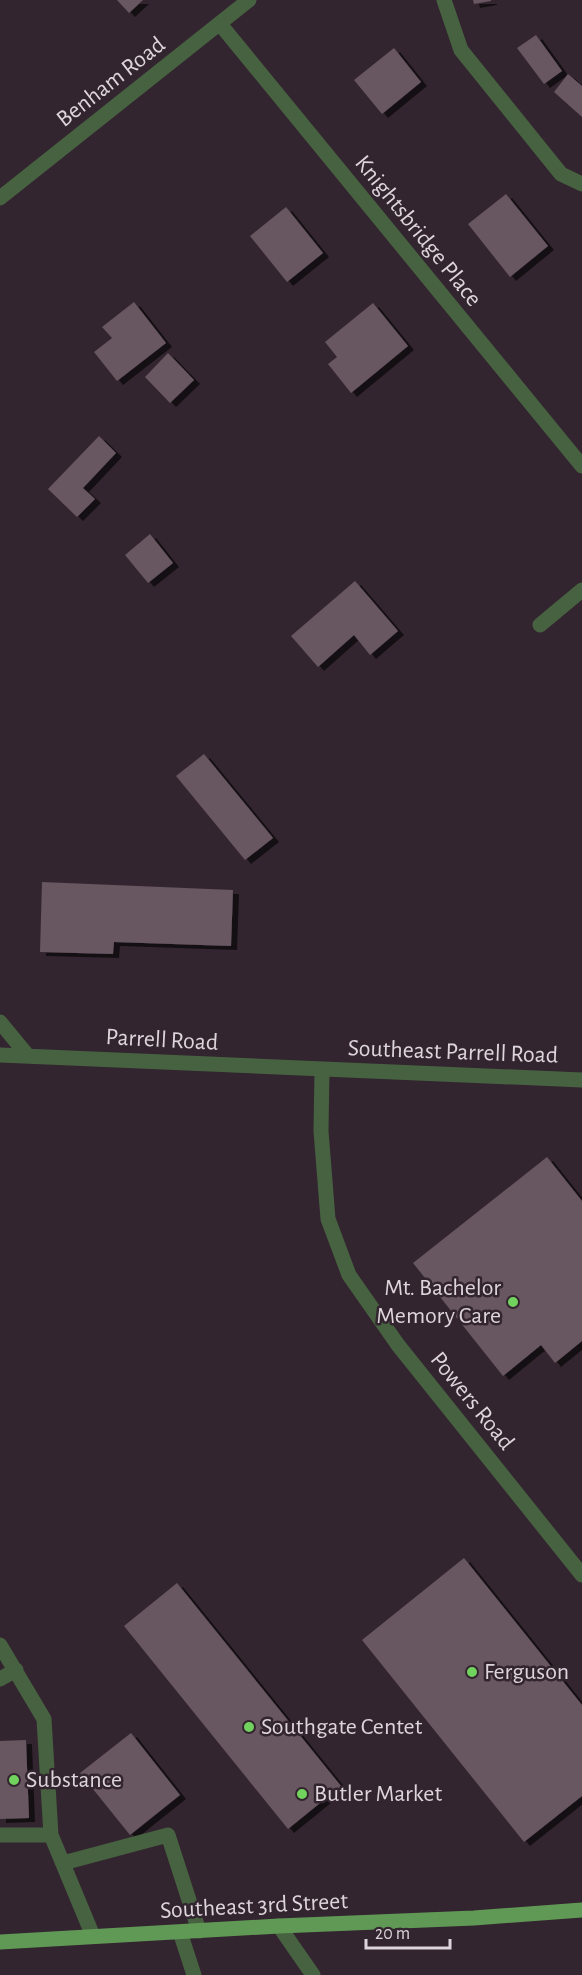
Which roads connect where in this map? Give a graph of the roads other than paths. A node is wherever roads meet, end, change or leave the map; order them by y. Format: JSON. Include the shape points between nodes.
{"nodes":[{"id":1,"x":249,"y":0,"type":"edge"},
{"id":2,"x":444,"y":0,"type":"edge"},
{"id":3,"x":220,"y":24,"type":"junction"},
{"id":4,"x":582,"y":184,"type":"edge"},
{"id":5,"x":0,"y":198,"type":"edge"},
{"id":6,"x":582,"y":466,"type":"edge"},
{"id":7,"x":582,"y":590,"type":"edge"},
{"id":8,"x":540,"y":625,"type":"dead end"},
{"id":9,"x":0,"y":1022,"type":"edge"},
{"id":10,"x":0,"y":1055,"type":"edge"},
{"id":11,"x":28,"y":1056,"type":"junction"},
{"id":12,"x":322,"y":1070,"type":"junction"},
{"id":13,"x":582,"y":1080,"type":"edge"},
{"id":14,"x":582,"y":1575,"type":"edge"},
{"id":15,"x":0,"y":1645,"type":"edge"},
{"id":16,"x":16,"y":1670,"type":"junction"},
{"id":17,"x":0,"y":1678,"type":"edge"},
{"id":18,"x":51,"y":1834,"type":"junction"},
{"id":19,"x":0,"y":1835,"type":"edge"},
{"id":20,"x":63,"y":1863,"type":"junction"},
{"id":21,"x":582,"y":1910,"type":"edge"},
{"id":22,"x":279,"y":1926,"type":"junction"},
{"id":23,"x":199,"y":1931,"type":"junction"},
{"id":24,"x":180,"y":1932,"type":"junction"},
{"id":25,"x":93,"y":1936,"type":"junction"},
{"id":26,"x":0,"y":1942,"type":"edge"},
{"id":27,"x":194,"y":1975,"type":"edge"},
{"id":28,"x":313,"y":1975,"type":"edge"}],
"edges":[{"from":1,"to":3,"type":"street","name":"Benham Road"},
{"from":2,"to":4,"type":"street","via":[[461,50],[561,174]]},
{"from":3,"to":5,"type":"street","name":"Benham Road"},
{"from":3,"to":6,"type":"street","name":"Knightsbridge Place"},
{"from":7,"to":8,"type":"street"},
{"from":9,"to":11,"type":"street"},
{"from":10,"to":11,"type":"street","name":"Parrell Road"},
{"from":11,"to":12,"type":"street","name":"Parrell Road"},
{"from":12,"to":13,"type":"street","name":"Southeast Parrell Road"},
{"from":12,"to":14,"type":"street","name":"Powers Road","via":[[321,1131],[328,1219],[349,1275],[398,1345]]},
{"from":15,"to":16,"type":"street"},
{"from":16,"to":17,"type":"street"},
{"from":16,"to":18,"type":"street","via":[[44,1719]]},
{"from":18,"to":19,"type":"street"},
{"from":18,"to":20,"type":"street"},
{"from":20,"to":23,"type":"street","via":[[168,1835]]},
{"from":20,"to":25,"type":"street"},
{"from":21,"to":22,"type":"main road","name":"Southeast 3rd Street"},
{"from":22,"to":23,"type":"main road","name":"Southeast 3rd Street"},
{"from":22,"to":28,"type":"street"},
{"from":23,"to":24,"type":"main road","name":"Southeast 3rd Street"},
{"from":24,"to":25,"type":"main road","name":"Southeast 3rd Street"},
{"from":24,"to":27,"type":"street"},
{"from":25,"to":26,"type":"main road","name":"Southeast 3rd Street"}]}
